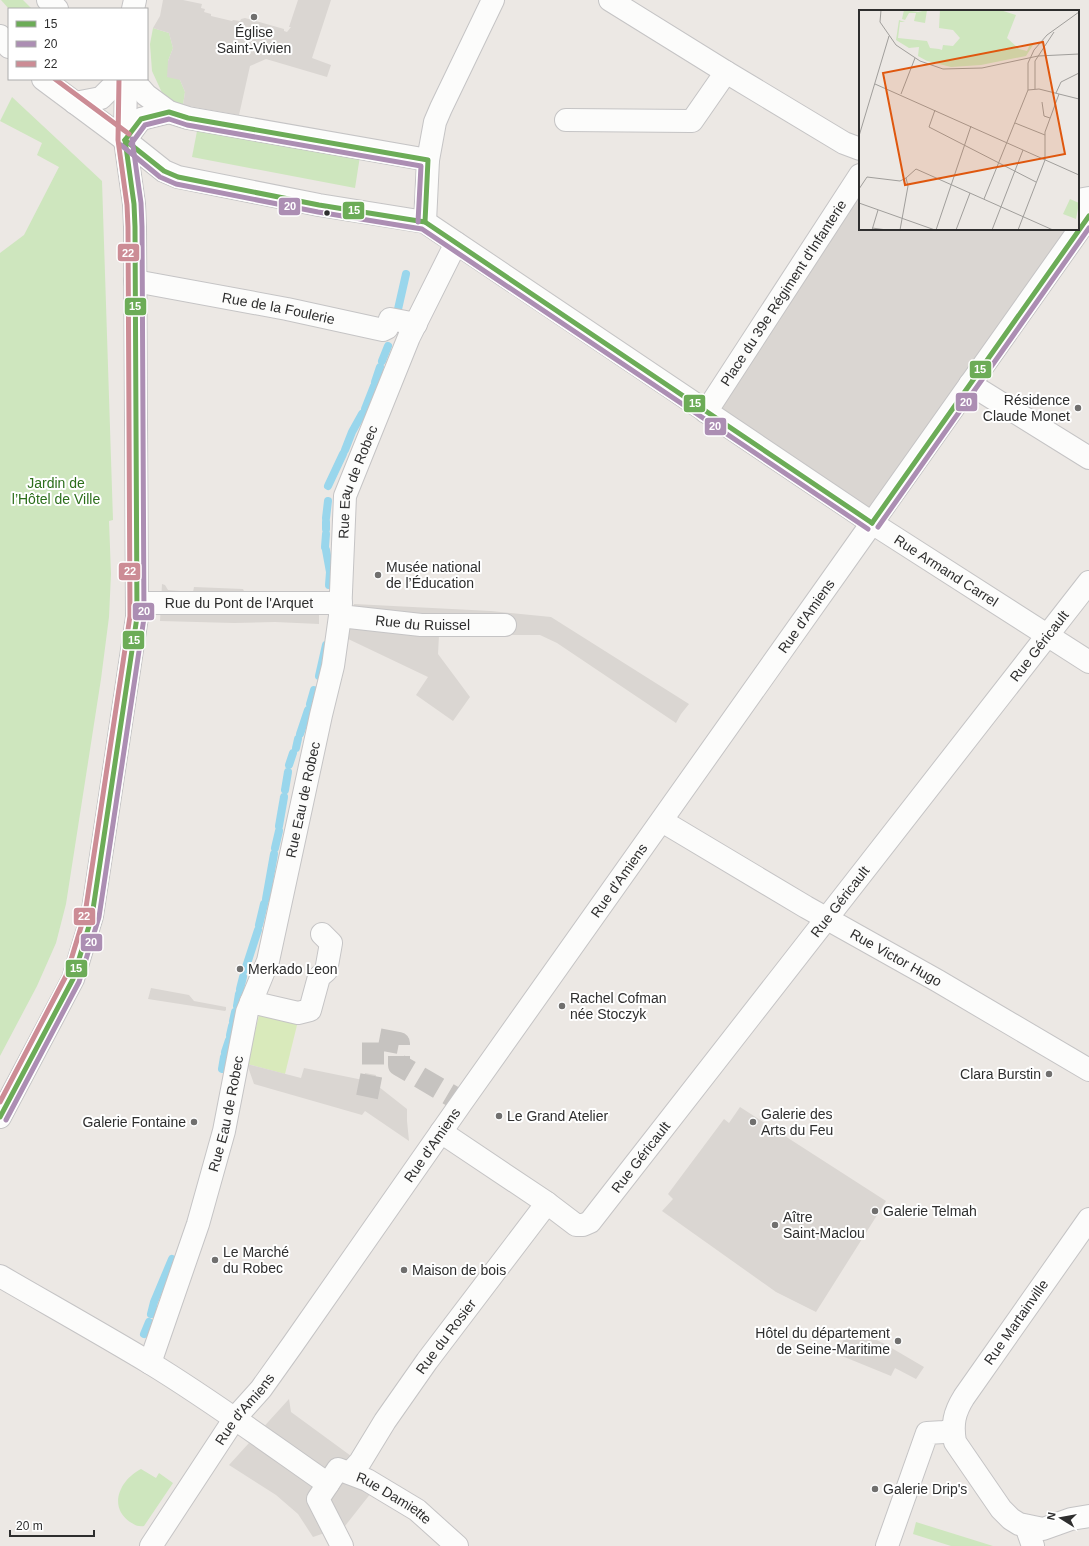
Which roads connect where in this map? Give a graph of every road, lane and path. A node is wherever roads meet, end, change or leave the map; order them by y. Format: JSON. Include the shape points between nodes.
{"nodes":[{"id":1,"x":48,"y":0,"type":"edge"},
{"id":2,"x":493,"y":0,"type":"edge"},
{"id":3,"x":610,"y":0,"type":"edge"},
{"id":4,"x":56,"y":8,"type":"edge"},
{"id":5,"x":0,"y":36,"type":"edge"},
{"id":6,"x":8,"y":46,"type":"edge"},
{"id":7,"x":726,"y":72,"type":"junction"},
{"id":8,"x":44,"y":80,"type":"edge"},
{"id":9,"x":119,"y":80,"type":"edge"},
{"id":10,"x":126,"y":80,"type":"edge"},
{"id":11,"x":133,"y":80,"type":"edge"},
{"id":12,"x":75,"y":103,"type":"junction"},
{"id":13,"x":169,"y":112,"type":"junction"},
{"id":14,"x":566,"y":120,"type":"dead end"},
{"id":15,"x":125,"y":140,"type":"junction"},
{"id":16,"x":859,"y":148,"type":"edge"},
{"id":17,"x":428,"y":160,"type":"junction"},
{"id":18,"x":859,"y":177,"type":"edge"},
{"id":19,"x":1089,"y":198,"type":"edge"},
{"id":20,"x":1079,"y":200,"type":"edge"},
{"id":21,"x":1089,"y":216,"type":"edge"},
{"id":22,"x":425,"y":222,"type":"junction"},
{"id":23,"x":456,"y":243,"type":"junction"},
{"id":24,"x":135,"y":281,"type":"junction"},
{"id":25,"x":416,"y":324,"type":"junction"},
{"id":26,"x":970,"y":384,"type":"junction"},
{"id":27,"x":706,"y":412,"type":"junction"},
{"id":28,"x":1089,"y":458,"type":"edge"},
{"id":29,"x":872,"y":523,"type":"junction"},
{"id":30,"x":1089,"y":582,"type":"edge"},
{"id":31,"x":137,"y":603,"type":"junction"},
{"id":32,"x":341,"y":610,"type":"junction"},
{"id":33,"x":505,"y":626,"type":"dead end"},
{"id":34,"x":1048,"y":635,"type":"junction"},
{"id":35,"x":1089,"y":662,"type":"edge"},
{"id":36,"x":662,"y":821,"type":"junction"},
{"id":37,"x":826,"y":919,"type":"junction"},
{"id":38,"x":322,"y":934,"type":"dead end"},
{"id":39,"x":251,"y":1002,"type":"junction"},
{"id":40,"x":1089,"y":1070,"type":"edge"},
{"id":41,"x":0,"y":1117,"type":"edge"},
{"id":42,"x":441,"y":1132,"type":"junction"},
{"id":43,"x":547,"y":1203,"type":"junction"},
{"id":44,"x":1089,"y":1219,"type":"edge"},
{"id":45,"x":0,"y":1276,"type":"edge"},
{"id":46,"x":150,"y":1363,"type":"junction"},
{"id":47,"x":235,"y":1418,"type":"junction"},
{"id":48,"x":954,"y":1436,"type":"junction"},
{"id":49,"x":350,"y":1473,"type":"junction"},
{"id":50,"x":328,"y":1484,"type":"junction"},
{"id":51,"x":1089,"y":1516,"type":"edge"},
{"id":52,"x":1029,"y":1536,"type":"edge"},
{"id":53,"x":151,"y":1546,"type":"edge"},
{"id":54,"x":342,"y":1546,"type":"edge"},
{"id":55,"x":457,"y":1546,"type":"edge"},
{"id":56,"x":887,"y":1546,"type":"edge"}],
"edges":[{"from":1,"to":4,"type":"street"},
{"from":2,"to":17,"type":"street","via":[[435,122]]},
{"from":3,"to":7,"type":"street"},
{"from":5,"to":6,"type":"street"},
{"from":7,"to":14,"type":"street","via":[[692,121]]},
{"from":7,"to":16,"type":"street","via":[[844,143]]},
{"from":8,"to":12,"type":"street"},
{"from":9,"to":12,"type":"street","via":[[101,98]]},
{"from":10,"to":15,"type":"street"},
{"from":11,"to":13,"type":"street","via":[[146,95]]},
{"from":12,"to":15,"type":"street"},
{"from":13,"to":15,"type":"street","via":[[141,119]]},
{"from":13,"to":17,"type":"street","via":[[188,118]]},
{"from":15,"to":22,"type":"street","via":[[164,171],[178,177],[319,205]]},
{"from":15,"to":24,"type":"street","via":[[134,204]]},
{"from":17,"to":22,"type":"street"},
{"from":18,"to":27,"type":"street","name":"Place du 39e Régiment d'Infanterie"},
{"from":19,"to":20,"type":"street"},
{"from":21,"to":26,"type":"street","name":"Rue d'Amiens"},
{"from":22,"to":23,"type":"street","name":"Rue Armand Carrel"},
{"from":23,"to":25,"type":"street","name":"Rue Eau de Robec"},
{"from":23,"to":27,"type":"street","name":"Rue Armand Carrel"},
{"from":24,"to":25,"type":"street","name":"Rue de la Foulerie","via":[[383,330],[387,328],[390,319]]},
{"from":24,"to":31,"type":"street"},
{"from":25,"to":32,"type":"street","name":"Rue Eau de Robec","via":[[345,496]]},
{"from":26,"to":28,"type":"street"},
{"from":26,"to":29,"type":"street","name":"Rue d'Amiens"},
{"from":27,"to":29,"type":"street","name":"Rue Armand Carrel"},
{"from":29,"to":34,"type":"street","name":"Rue Armand Carrel"},
{"from":29,"to":36,"type":"street","name":"Rue d'Amiens"},
{"from":30,"to":34,"type":"street","name":"Rue Géricault"},
{"from":31,"to":32,"type":"street","name":"Rue du Pont de l'Arquet"},
{"from":31,"to":41,"type":"street","via":[[92,916],[73,979]]},
{"from":32,"to":33,"type":"street","name":"Rue du Ruissel","via":[[421,625]]},
{"from":32,"to":39,"type":"street","name":"Rue Eau de Robec","via":[[333,666],[268,961]]},
{"from":34,"to":35,"type":"street","name":"Rue Armand Carrel"},
{"from":34,"to":37,"type":"street","name":"Rue Géricault"},
{"from":36,"to":37,"type":"street","name":"Rue Victor Hugo"},
{"from":36,"to":42,"type":"street","name":"Rue d'Amiens"},
{"from":37,"to":40,"type":"street","name":"Rue Victor Hugo"},
{"from":37,"to":43,"type":"street","name":"Rue Géricault","via":[[590,1222],[576,1225]]},
{"from":38,"to":39,"type":"street","via":[[331,943],[326,971],[319,977],[310,1010],[298,1013]]},
{"from":39,"to":46,"type":"street","name":"Rue Eau de Robec","via":[[222,1138],[198,1224]]},
{"from":42,"to":43,"type":"street"},
{"from":42,"to":47,"type":"street","name":"Rue d'Amiens","via":[[265,1382]]},
{"from":43,"to":49,"type":"street","name":"Rue du Rosier","via":[[427,1361],[360,1462]]},
{"from":44,"to":48,"type":"street","name":"Rue Martainville","via":[[964,1397],[956,1410]]},
{"from":45,"to":46,"type":"street"},
{"from":46,"to":47,"type":"street"},
{"from":47,"to":50,"type":"street"},
{"from":47,"to":53,"type":"street","name":"Rue d'Amiens"},
{"from":48,"to":52,"type":"street","via":[[1002,1509]]},
{"from":48,"to":56,"type":"street","via":[[944,1432],[927,1433]]},
{"from":49,"to":50,"type":"street","name":"Rue Damiette","via":[[338,1469]]},
{"from":49,"to":55,"type":"street","name":"Rue Damiette","via":[[367,1480],[417,1510]]},
{"from":50,"to":54,"type":"street","via":[[318,1499]]},
{"from":51,"to":52,"type":"street","via":[[1071,1519]]}]}
